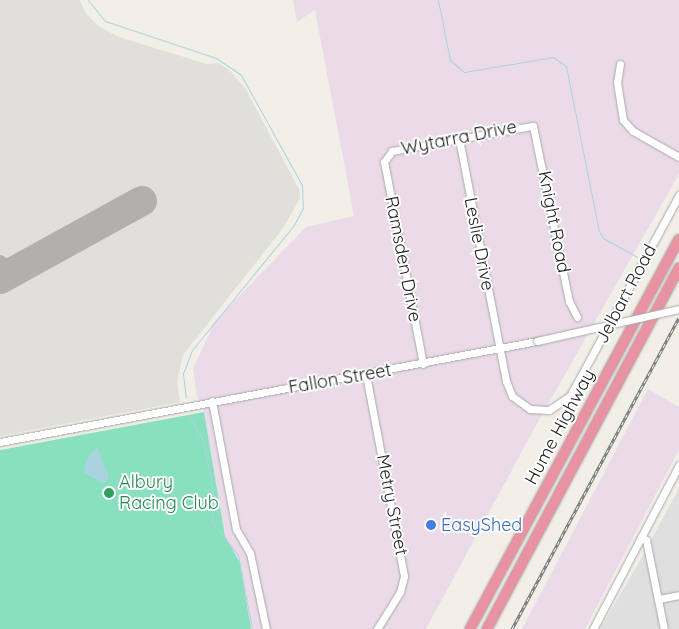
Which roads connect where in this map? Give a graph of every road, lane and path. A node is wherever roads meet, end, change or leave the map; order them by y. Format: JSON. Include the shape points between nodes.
{"nodes":[{"id":1,"x":620,"y":64,"type":"dead end"},
{"id":2,"x":532,"y":126,"type":"joint"},
{"id":3,"x":459,"y":139,"type":"junction"},
{"id":4,"x":387,"y":155,"type":"joint"},
{"id":5,"x":679,"y":157,"type":"edge"},
{"id":6,"x":679,"y":195,"type":"edge"},
{"id":7,"x":679,"y":240,"type":"edge"},
{"id":8,"x":679,"y":268,"type":"edge"},
{"id":9,"x":679,"y":309,"type":"edge"},
{"id":10,"x":578,"y":318,"type":"dead end"},
{"id":11,"x":499,"y":349,"type":"junction"},
{"id":12,"x":423,"y":364,"type":"junction"},
{"id":13,"x":366,"y":375,"type":"junction"},
{"id":14,"x":212,"y":401,"type":"junction"},
{"id":15,"x":0,"y":442,"type":"edge"},
{"id":16,"x":679,"y":465,"type":"edge"},
{"id":17,"x":641,"y":537,"type":"junction"},
{"id":18,"x":679,"y":594,"type":"edge"},
{"id":19,"x":658,"y":599,"type":"junction"},
{"id":20,"x":266,"y":629,"type":"edge"},
{"id":21,"x":377,"y":629,"type":"edge"},
{"id":22,"x":470,"y":629,"type":"edge"},
{"id":23,"x":487,"y":629,"type":"edge"},
{"id":24,"x":593,"y":629,"type":"edge"},
{"id":25,"x":664,"y":629,"type":"edge"}],
"edges":[{"from":1,"to":5,"type":"street","via":[[617,82],[623,120],[633,132]]},
{"from":2,"to":3,"type":"street","name":"Wytarra Drive"},
{"from":2,"to":10,"type":"street","name":"Knight Road","via":[[536,132],[569,301]]},
{"from":3,"to":4,"type":"street","name":"Wytarra Drive","via":[[392,151]]},
{"from":3,"to":11,"type":"street","name":"Leslie Drive"},
{"from":4,"to":12,"type":"street","name":"Ramsden Drive","via":[[384,162]]},
{"from":6,"to":11,"type":"street","name":"Jelbart Road","via":[[566,401],[542,410],[530,409],[517,401],[508,389]]},
{"from":7,"to":22,"type":"highway","name":"Hume Highway"},
{"from":8,"to":23,"type":"highway","name":"Hume Highway"},
{"from":9,"to":11,"type":"street","name":"Fallon Street","bridge":true},
{"from":11,"to":12,"type":"street","name":"Fallon Street"},
{"from":12,"to":13,"type":"street","name":"Fallon Street"},
{"from":13,"to":14,"type":"street","name":"Fallon Street"},
{"from":13,"to":21,"type":"street","name":"Metry Street","via":[[404,576],[400,592]]},
{"from":14,"to":15,"type":"street","name":"Fallon Street"},
{"from":14,"to":20,"type":"street","via":[[236,529],[250,553]]},
{"from":16,"to":17,"type":"street"},
{"from":17,"to":19,"type":"street","via":[[646,540]]},
{"from":17,"to":24,"type":"street"},
{"from":18,"to":19,"type":"street"},
{"from":19,"to":25,"type":"street"}]}
